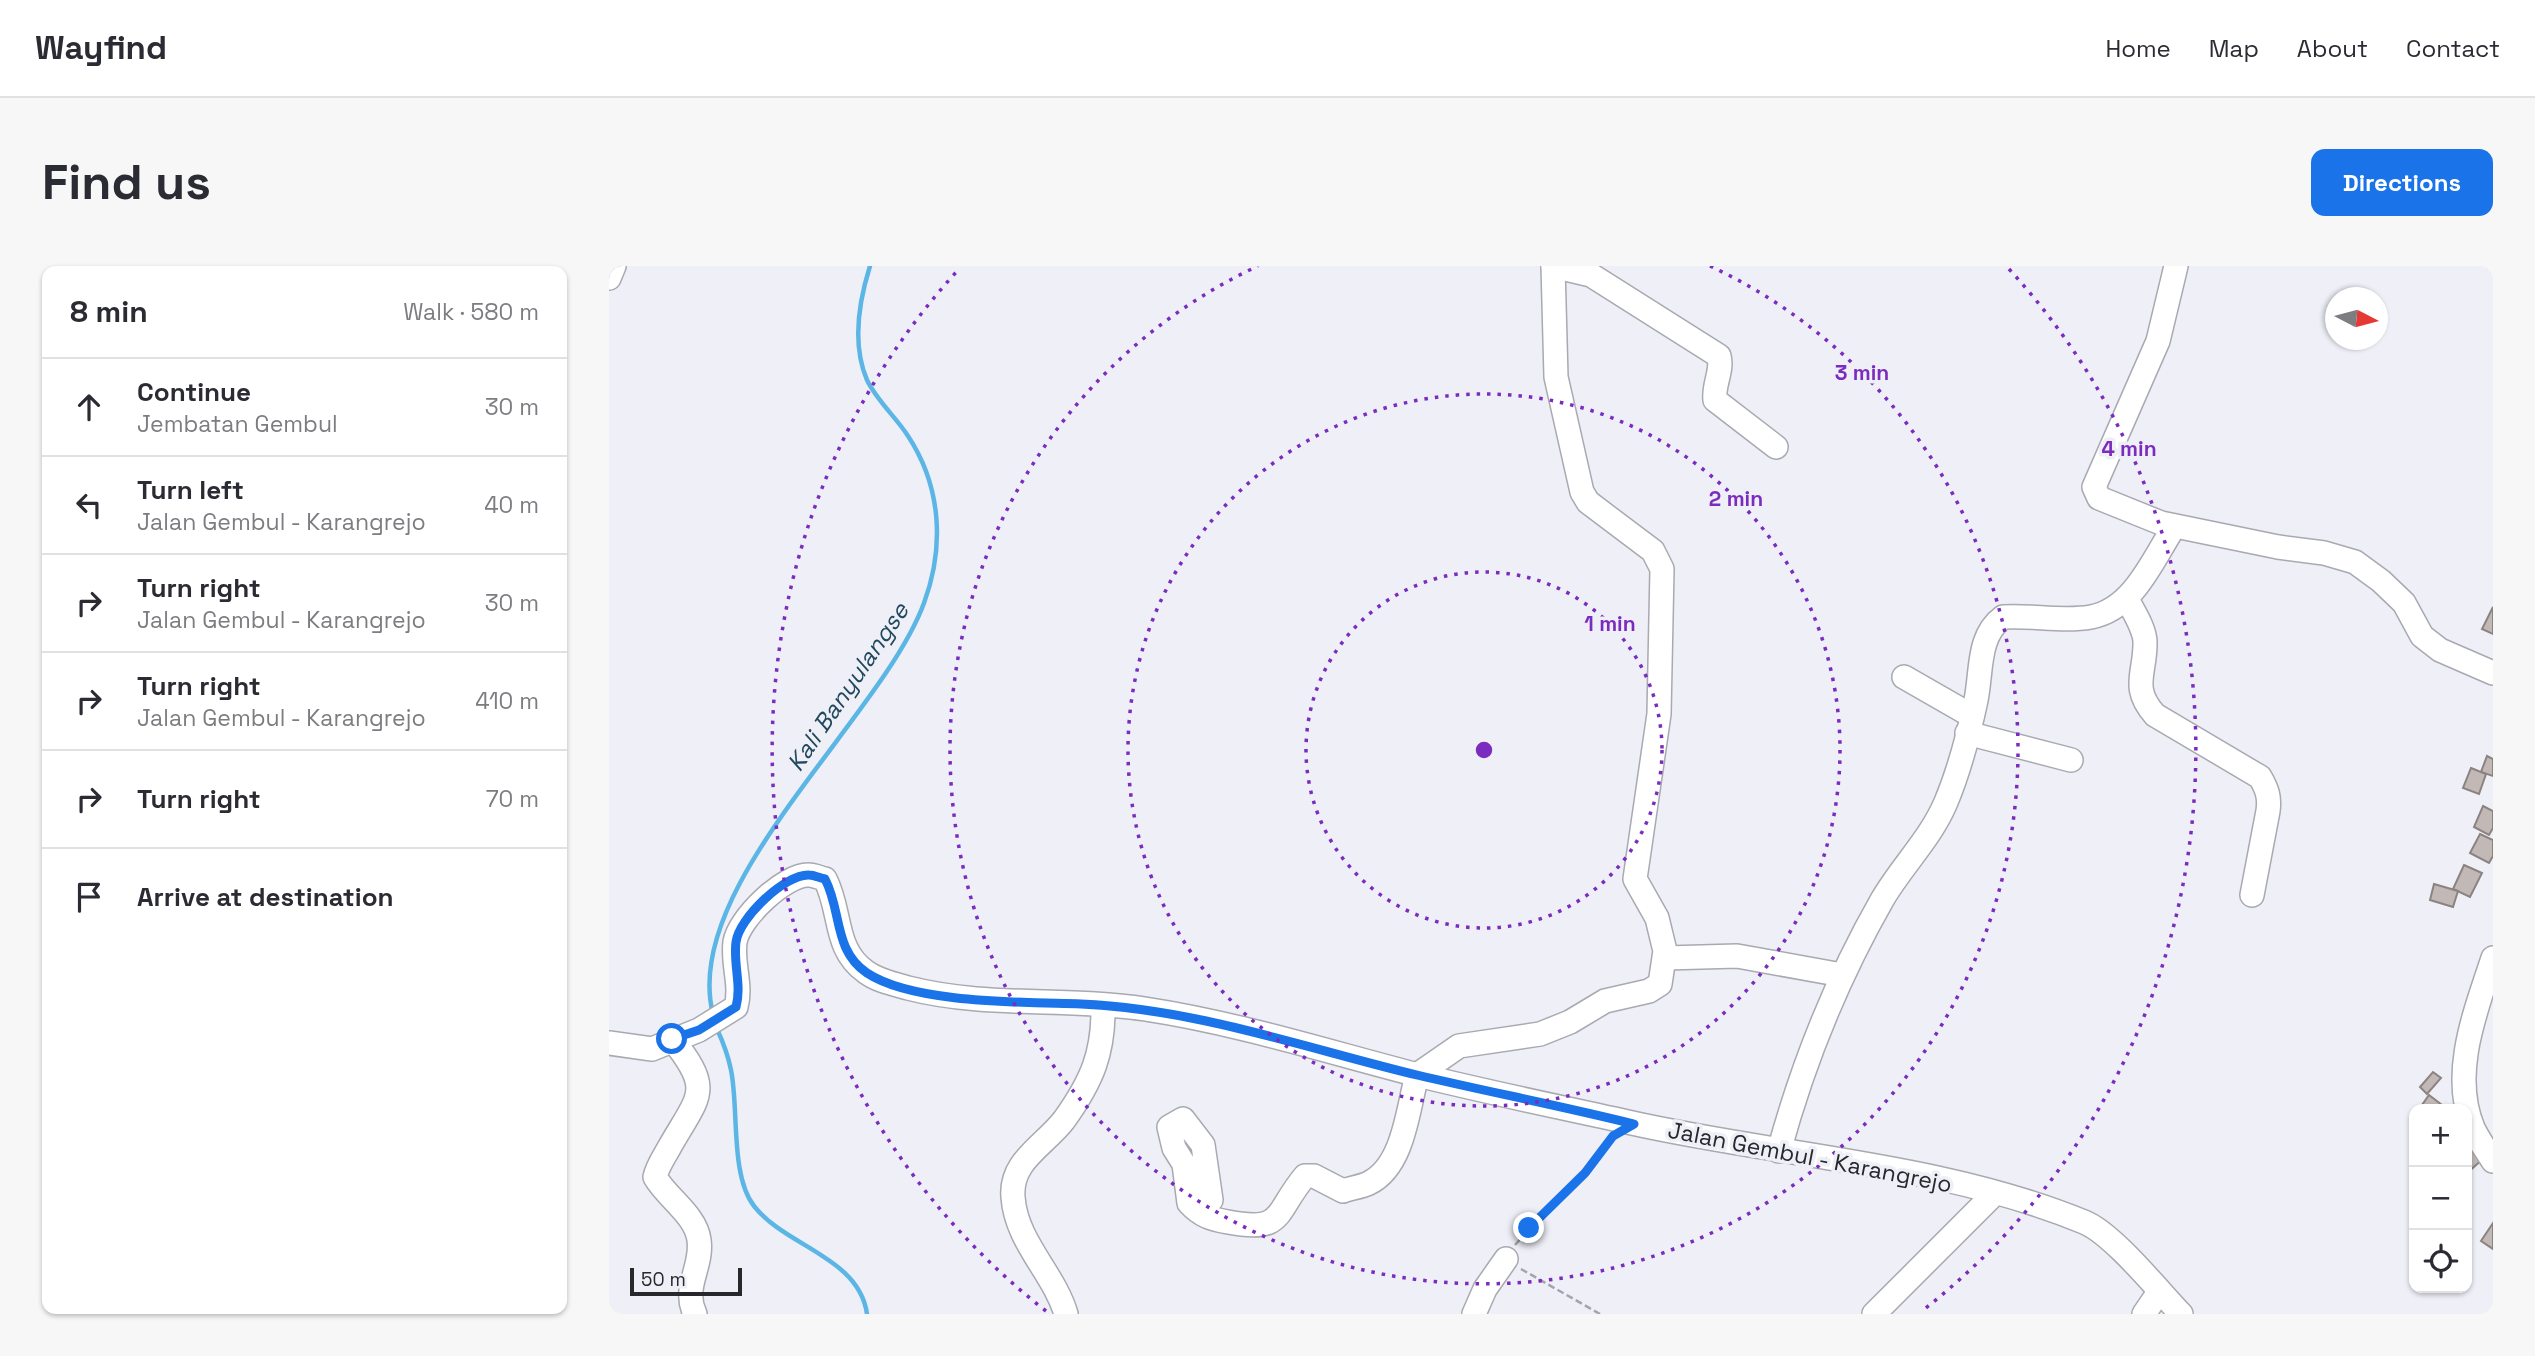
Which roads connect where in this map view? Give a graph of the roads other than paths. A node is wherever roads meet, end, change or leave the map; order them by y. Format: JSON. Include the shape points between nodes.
{"nodes":[{"id":1,"x":614,"y":266,"type":"edge"},
{"id":2,"x":1553,"y":266,"type":"edge"},
{"id":3,"x":2176,"y":266,"type":"edge"},
{"id":4,"x":609,"y":278,"type":"edge"},
{"id":5,"x":1776,"y":447,"type":"dead end"},
{"id":6,"x":2174,"y":527,"type":"junction"},
{"id":7,"x":2127,"y":599,"type":"junction"},
{"id":8,"x":2493,"y":673,"type":"edge"},
{"id":9,"x":1904,"y":677,"type":"dead end"},
{"id":10,"x":1969,"y":725,"type":"junction"},
{"id":11,"x":2071,"y":760,"type":"dead end"},
{"id":12,"x":2252,"y":895,"type":"dead end"},
{"id":13,"x":1666,"y":958,"type":"junction"},
{"id":14,"x":2493,"y":958,"type":"edge"},
{"id":15,"x":1842,"y":975,"type":"junction"},
{"id":16,"x":1103,"y":1005,"type":"junction"},
{"id":17,"x":672,"y":1039,"type":"junction"},
{"id":18,"x":609,"y":1043,"type":"edge"},
{"id":19,"x":1417,"y":1075,"type":"junction"},
{"id":20,"x":1779,"y":1151,"type":"junction"},
{"id":21,"x":2493,"y":1161,"type":"edge"},
{"id":22,"x":1996,"y":1193,"type":"junction"},
{"id":23,"x":1211,"y":1200,"type":"dead end"},
{"id":24,"x":1506,"y":1259,"type":"road end"},
{"id":25,"x":2159,"y":1292,"type":"junction"},
{"id":26,"x":695,"y":1314,"type":"edge"},
{"id":27,"x":1066,"y":1314,"type":"edge"},
{"id":28,"x":1473,"y":1314,"type":"edge"},
{"id":29,"x":1874,"y":1314,"type":"edge"},
{"id":30,"x":2144,"y":1314,"type":"edge"},
{"id":31,"x":2181,"y":1314,"type":"edge"}],
"edges":[{"from":1,"to":4,"type":"street"},
{"from":2,"to":5,"type":"street","via":[[1591,275],[1719,356],[1722,365],[1713,388],[1715,400]]},
{"from":2,"to":13,"type":"street","via":[[1556,377],[1582,492],[1597,510],[1653,551],[1662,569],[1659,714],[1635,879],[1657,918]]},
{"from":3,"to":6,"type":"street","via":[[2158,341],[2094,487],[2099,498]]},
{"from":6,"to":7,"type":"street"},
{"from":6,"to":8,"type":"street","via":[[2355,562],[2404,603],[2422,636],[2440,650]]},
{"from":7,"to":10,"type":"street","via":[[2090,617],[2026,615],[2003,617],[1995,623],[1982,652]]},
{"from":7,"to":12,"type":"street","via":[[2145,636],[2140,677],[2144,702],[2155,715],[2260,777],[2266,787],[2270,797]]},
{"from":9,"to":10,"type":"street"},
{"from":10,"to":11,"type":"street"},
{"from":10,"to":15,"type":"street","via":[[1938,818],[1893,881]]},
{"from":13,"to":15,"type":"street","via":[[1737,956]]},
{"from":13,"to":19,"type":"street","via":[[1660,984],[1649,991],[1605,1001],[1540,1034],[1459,1046]]},
{"from":14,"to":21,"type":"street","via":[[2474,1014],[2464,1077],[2473,1128]]},
{"from":15,"to":20,"type":"street","via":[[1803,1071]]},
{"from":16,"to":17,"type":"street","name":"Jalan Gembul - Karangrejo","via":[[954,996],[911,989],[869,975],[843,944],[825,879],[809,875],[774,892],[744,922],[736,942],[736,1007],[699,1030]]},
{"from":16,"to":19,"type":"street","name":"Jalan Gembul - Karangrejo","via":[[1195,1018]]},
{"from":16,"to":27,"type":"street","via":[[1104,1040],[1090,1076],[1065,1118],[1013,1176],[1013,1199],[1023,1234],[1059,1292]]},
{"from":17,"to":18,"type":"street","via":[[652,1049]]},
{"from":17,"to":26,"type":"street","via":[[692,1063],[699,1089],[656,1177],[697,1230],[699,1255],[689,1295]]},
{"from":19,"to":20,"type":"street","name":"Jalan Gembul - Karangrejo"},
{"from":19,"to":23,"type":"street","via":[[1388,1168],[1370,1182],[1343,1191],[1314,1176],[1304,1176],[1273,1220],[1257,1227],[1207,1218],[1189,1203],[1184,1164],[1169,1136],[1174,1121],[1183,1119],[1203,1145]]},
{"from":20,"to":22,"type":"street","name":"Jalan Gembul - Karangrejo"},
{"from":22,"to":25,"type":"street","name":"Jalan Gembul - Karangrejo","via":[[2098,1228]]},
{"from":22,"to":29,"type":"street"},
{"from":24,"to":28,"type":"street"},
{"from":25,"to":30,"type":"street"},
{"from":25,"to":31,"type":"street","name":"Jalan Gembul - Karangrejo"}]}
